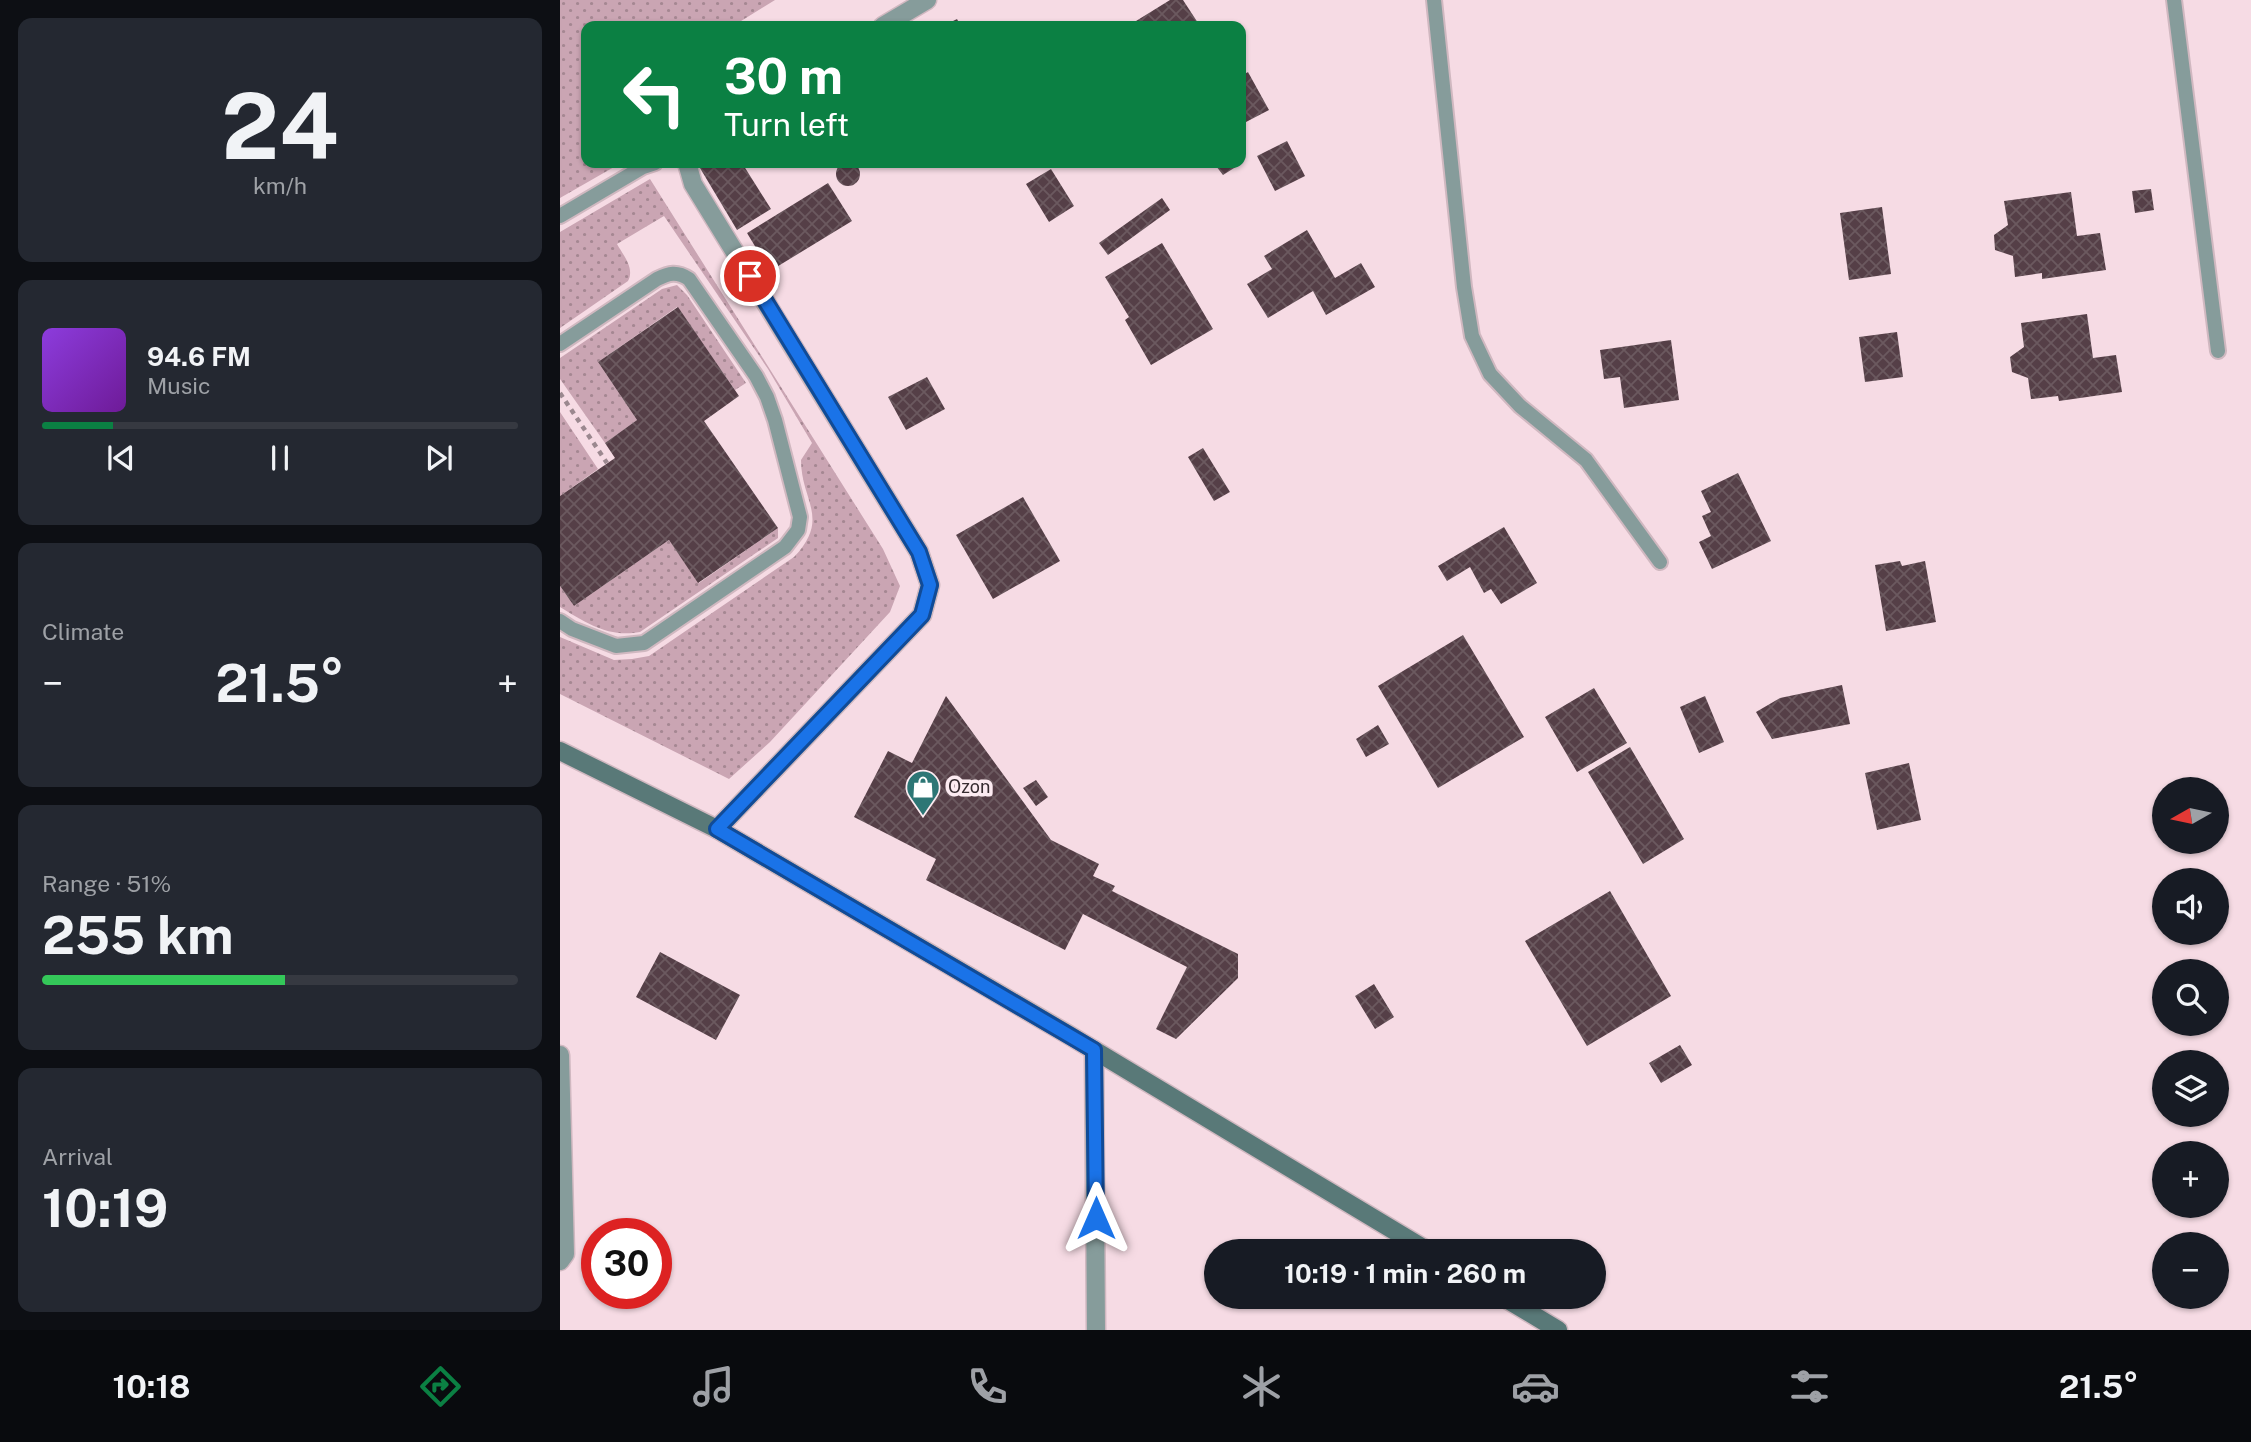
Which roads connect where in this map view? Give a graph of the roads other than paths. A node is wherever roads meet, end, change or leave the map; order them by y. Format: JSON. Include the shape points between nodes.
{"nodes":[{"id":1,"x":927,"y":0,"type":"edge"},
{"id":2,"x":1433,"y":0,"type":"edge"},
{"id":3,"x":2174,"y":0,"type":"edge"},
{"id":4,"x":891,"y":21,"type":"edge"},
{"id":5,"x":640,"y":168,"type":"edge"},
{"id":6,"x":688,"y":168,"type":"edge"},
{"id":7,"x":560,"y":216,"type":"edge"},
{"id":8,"x":560,"y":344,"type":"edge"},
{"id":9,"x":2218,"y":351,"type":"dead end"},
{"id":10,"x":1660,"y":562,"type":"dead end"},
{"id":11,"x":560,"y":621,"type":"edge"},
{"id":12,"x":560,"y":751,"type":"edge"},
{"id":13,"x":717,"y":829,"type":"junction"},
{"id":14,"x":1094,"y":1050,"type":"junction"},
{"id":15,"x":560,"y":1055,"type":"edge"},
{"id":16,"x":1408,"y":1239,"type":"edge"},
{"id":17,"x":560,"y":1261,"type":"edge"},
{"id":18,"x":1523,"y":1309,"type":"edge"},
{"id":19,"x":1096,"y":1330,"type":"edge"},
{"id":20,"x":1558,"y":1330,"type":"edge"}],
"edges":[{"from":1,"to":4,"type":"street"},
{"from":2,"to":10,"type":"lane","via":[[1472,336],[1490,374],[1520,406],[1586,460]]},
{"from":3,"to":9,"type":"lane"},
{"from":5,"to":7,"type":"lane"},
{"from":6,"to":13,"type":"street","via":[[693,184],[919,552],[930,585],[922,615]]},
{"from":8,"to":11,"type":"lane","via":[[657,279],[681,273],[767,397],[800,517],[798,530],[785,547],[644,643],[616,646]]},
{"from":12,"to":13,"type":"street"},
{"from":13,"to":14,"type":"street"},
{"from":14,"to":16,"type":"street"},
{"from":14,"to":19,"type":"street"},
{"from":15,"to":17,"type":"street","via":[[565,1254]]},
{"from":18,"to":20,"type":"street"}]}
